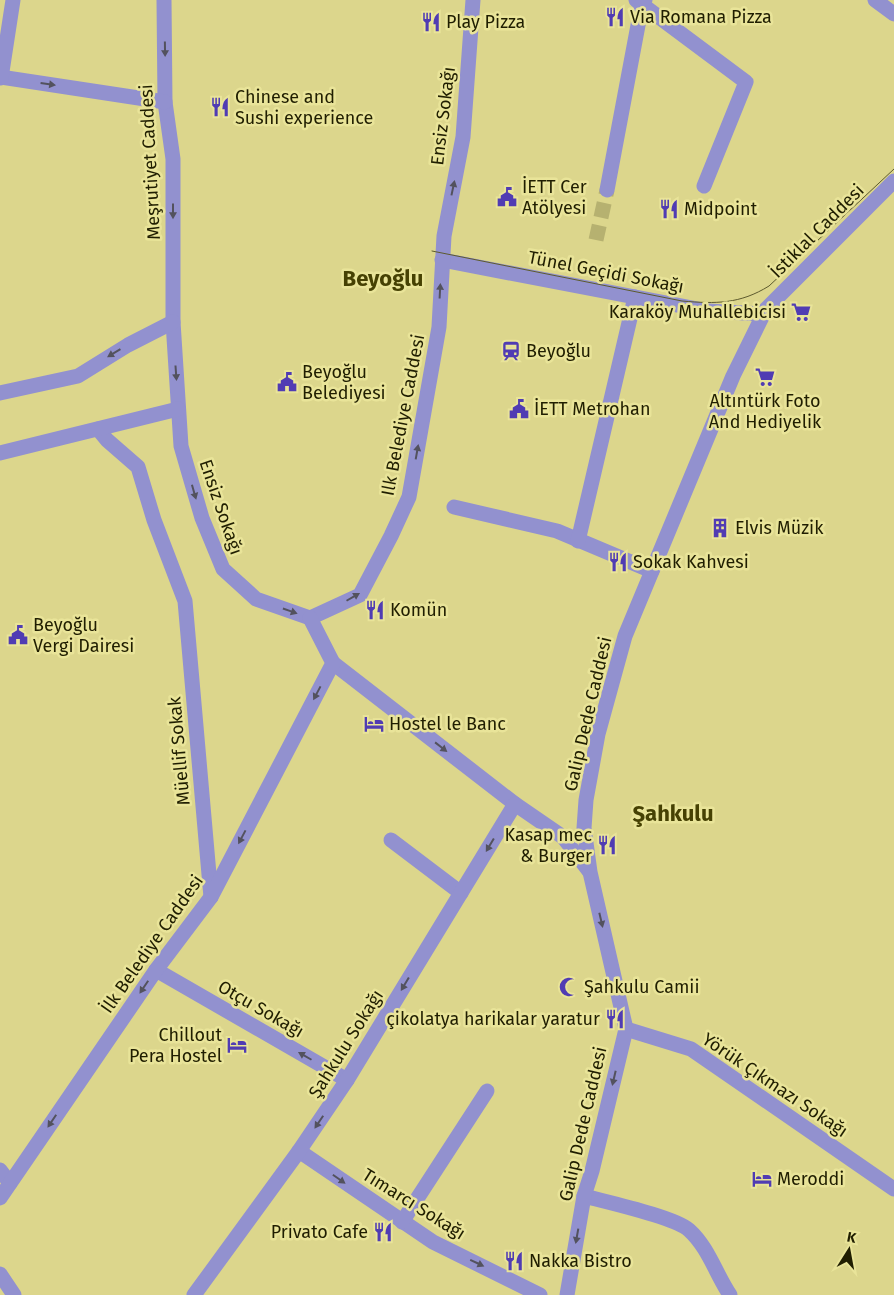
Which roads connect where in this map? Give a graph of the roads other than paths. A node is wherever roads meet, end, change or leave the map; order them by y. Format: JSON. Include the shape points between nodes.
{"nodes":[{"id":1,"x":13,"y":0,"type":"edge"},
{"id":2,"x":164,"y":0,"type":"edge"},
{"id":3,"x":473,"y":0,"type":"edge"},
{"id":4,"x":875,"y":0,"type":"edge"},
{"id":5,"x":641,"y":1,"type":"edge"},
{"id":6,"x":894,"y":14,"type":"edge"},
{"id":7,"x":1,"y":78,"type":"edge"},
{"id":8,"x":165,"y":102,"type":"junction"},
{"id":9,"x":894,"y":181,"type":"edge"},
{"id":10,"x":704,"y":186,"type":"dead end"},
{"id":11,"x":607,"y":190,"type":"tunnel mouth"},
{"id":12,"x":444,"y":236,"type":"joint"},
{"id":13,"x":442,"y":260,"type":"junction"},
{"id":14,"x":635,"y":297,"type":"junction"},
{"id":15,"x":764,"y":311,"type":"junction"},
{"id":16,"x":173,"y":322,"type":"junction"},
{"id":17,"x":0,"y":393,"type":"edge"},
{"id":18,"x":178,"y":409,"type":"junction"},
{"id":19,"x":98,"y":429,"type":"junction"},
{"id":20,"x":181,"y":446,"type":"joint"},
{"id":21,"x":0,"y":453,"type":"edge"},
{"id":22,"x":454,"y":507,"type":"dead end"},
{"id":23,"x":578,"y":541,"type":"junction"},
{"id":24,"x":652,"y":571,"type":"junction"},
{"id":25,"x":310,"y":618,"type":"junction"},
{"id":26,"x":333,"y":663,"type":"junction"},
{"id":27,"x":515,"y":804,"type":"junction"},
{"id":28,"x":391,"y":840,"type":"dead end"},
{"id":29,"x":590,"y":872,"type":"junction"},
{"id":30,"x":461,"y":893,"type":"junction"},
{"id":31,"x":211,"y":897,"type":"junction"},
{"id":32,"x":156,"y":970,"type":"junction"},
{"id":33,"x":626,"y":1030,"type":"junction"},
{"id":34,"x":347,"y":1080,"type":"junction"},
{"id":35,"x":487,"y":1091,"type":"dead end"},
{"id":36,"x":299,"y":1151,"type":"junction"},
{"id":37,"x":0,"y":1170,"type":"edge"},
{"id":38,"x":10,"y":1183,"type":"junction"},
{"id":39,"x":894,"y":1189,"type":"edge"},
{"id":40,"x":584,"y":1196,"type":"junction"},
{"id":41,"x":0,"y":1198,"type":"edge"},
{"id":42,"x":402,"y":1222,"type":"junction"},
{"id":43,"x":0,"y":1274,"type":"edge"},
{"id":44,"x":14,"y":1295,"type":"edge"},
{"id":45,"x":194,"y":1295,"type":"edge"},
{"id":46,"x":540,"y":1295,"type":"edge"},
{"id":47,"x":567,"y":1295,"type":"edge"},
{"id":48,"x":730,"y":1295,"type":"edge"}],
"edges":[{"from":1,"to":7,"type":"street"},
{"from":2,"to":8,"type":"street","name":"Meşrutiyet Caddesi","one_way":true},
{"from":12,"to":3,"type":"street","name":"Ensiz Sokağı","one_way":true,"via":[[463,138]]},
{"from":4,"to":6,"type":"street"},
{"from":5,"to":10,"type":"street","via":[[746,82]]},
{"from":5,"to":11,"type":"street"},
{"from":7,"to":8,"type":"street","one_way":true},
{"from":8,"to":16,"type":"street","name":"Meşrutiyet Caddesi","one_way":true,"via":[[173,159]]},
{"from":9,"to":15,"type":"street","name":"İstiklal Caddesi"},
{"from":12,"to":13,"type":"street","name":"Ilk Belediye Caddesi"},
{"from":13,"to":14,"type":"street","name":"Tünel Geçidi Sokağı"},
{"from":25,"to":13,"type":"street","name":"Ilk Belediye Caddesi","one_way":true,"via":[[360,595],[409,497],[439,327]]},
{"from":14,"to":15,"type":"street","name":"Tünel Geçidi Sokağı","via":[[708,311]]},
{"from":14,"to":23,"type":"street"},
{"from":15,"to":24,"type":"street","name":"Galip Dede Caddesi","via":[[733,376]]},
{"from":16,"to":17,"type":"street","one_way":true,"via":[[78,376]]},
{"from":16,"to":18,"type":"street","name":"Meşrutiyet Caddesi","one_way":true},
{"from":18,"to":19,"type":"street"},
{"from":18,"to":20,"type":"street","name":"Meşrutiyet Caddesi"},
{"from":19,"to":21,"type":"street"},
{"from":19,"to":31,"type":"street","name":"Müellif Sokak","via":[[138,467],[185,601]]},
{"from":20,"to":25,"type":"street","name":"Ensiz Sokağı","one_way":true,"via":[[202,518],[223,569],[256,599]]},
{"from":22,"to":23,"type":"street","via":[[557,531]]},
{"from":23,"to":24,"type":"street"},
{"from":24,"to":29,"type":"street","name":"Galip Dede Caddesi","via":[[625,636],[598,734],[584,828]]},
{"from":25,"to":26,"type":"street"},
{"from":26,"to":27,"type":"street","one_way":true},
{"from":26,"to":31,"type":"street","name":"İlk Belediye Caddesi","one_way":true},
{"from":27,"to":29,"type":"street","via":[[563,837]]},
{"from":27,"to":30,"type":"street","name":"Şahkulu Sokağı","one_way":true},
{"from":28,"to":30,"type":"street"},
{"from":29,"to":33,"type":"street","name":"Galip Dede Caddesi","one_way":true},
{"from":30,"to":34,"type":"street","name":"Şahkulu Sokağı","one_way":true},
{"from":31,"to":32,"type":"street","name":"İlk Belediye Caddesi"},
{"from":34,"to":32,"type":"street","name":"Otçu Sokağı","one_way":true},
{"from":32,"to":38,"type":"street","name":"İlk Belediye Caddesi","one_way":true},
{"from":33,"to":39,"type":"street","name":"Yörük Çıkmazı Sokağı","via":[[690,1049]]},
{"from":33,"to":40,"type":"street","name":"Galip Dede Caddesi","one_way":true},
{"from":34,"to":36,"type":"street","name":"Şahkulu Sokağı","one_way":true},
{"from":35,"to":42,"type":"street"},
{"from":36,"to":42,"type":"street","name":"Tımarcı Sokağı","one_way":true},
{"from":36,"to":45,"type":"street","name":"Şahkulu Sokağı"},
{"from":37,"to":38,"type":"street"},
{"from":38,"to":41,"type":"street","name":"İlk Belediye Caddesi"},
{"from":40,"to":47,"type":"street","name":"Galip Dede Caddesi","one_way":true},
{"from":40,"to":48,"type":"street","via":[[671,1220],[689,1229]]},
{"from":42,"to":46,"type":"street","name":"Tımarcı Sokağı","one_way":true,"via":[[433,1242]]},
{"from":43,"to":44,"type":"street"}]}
